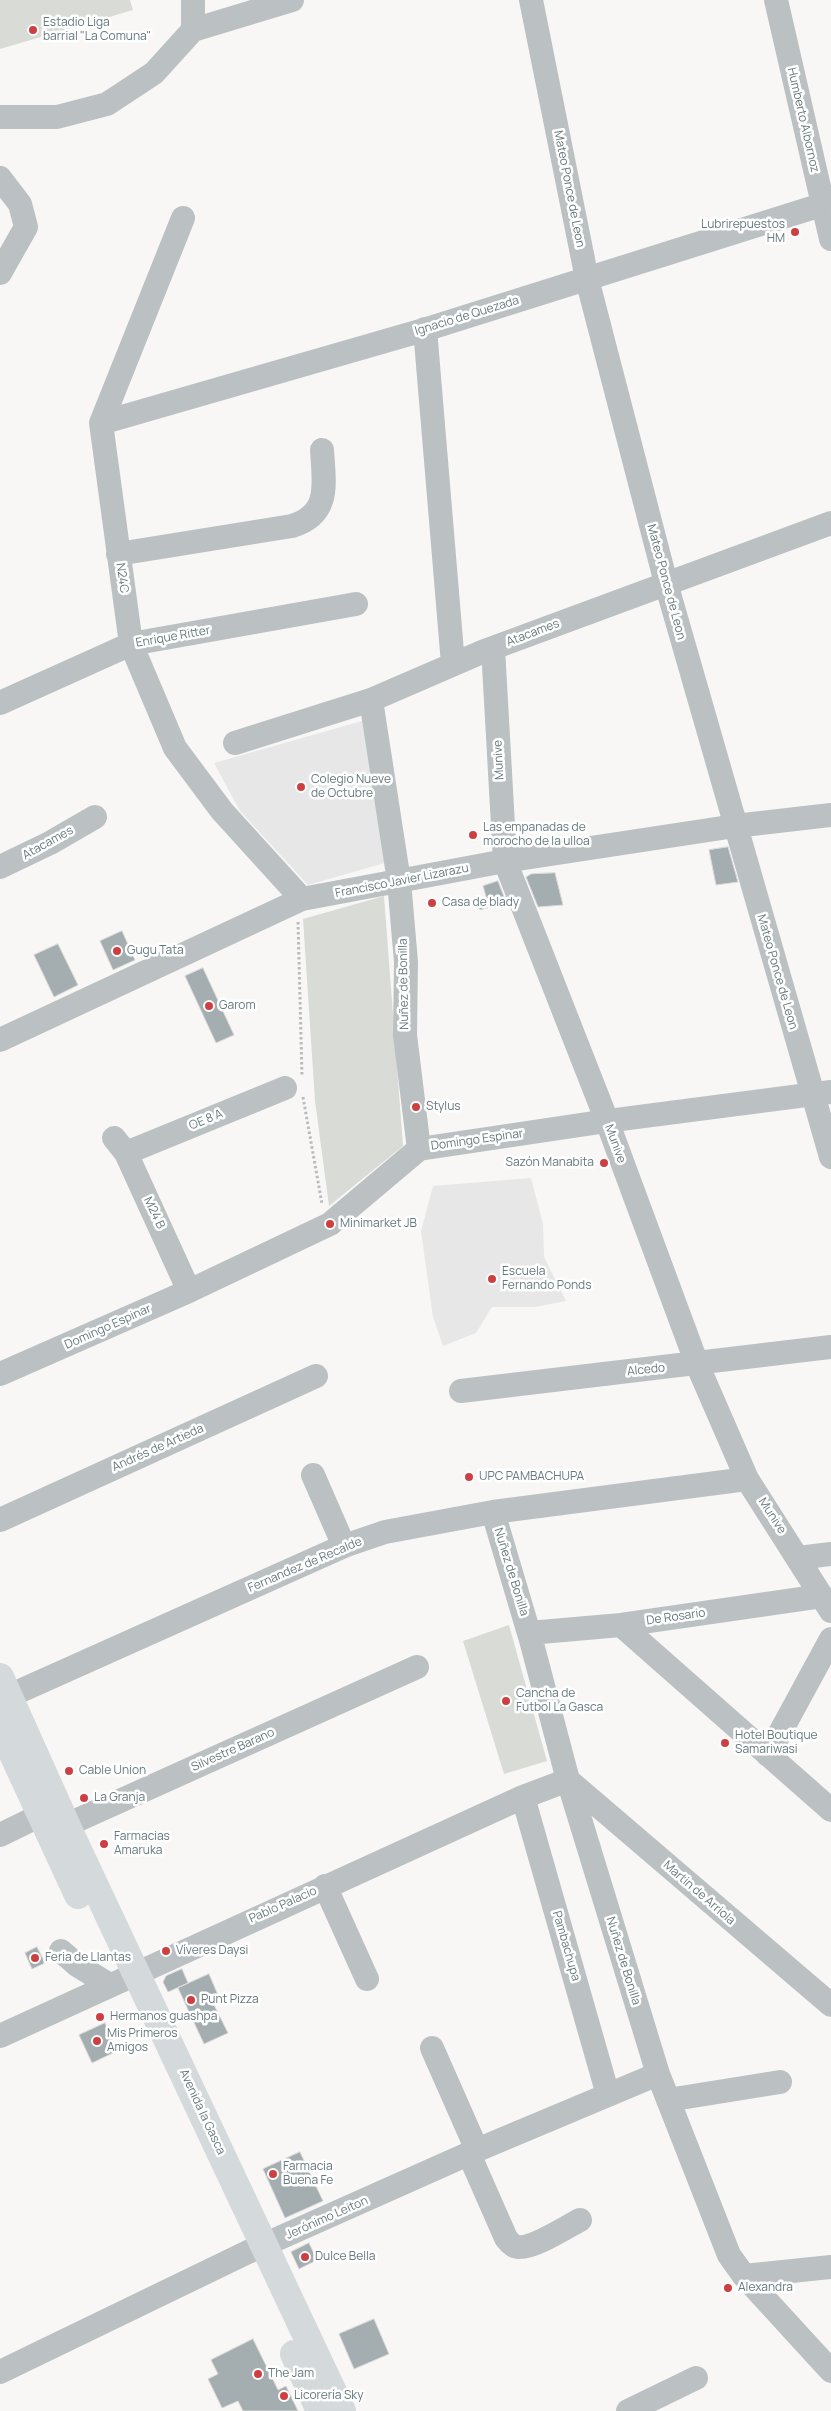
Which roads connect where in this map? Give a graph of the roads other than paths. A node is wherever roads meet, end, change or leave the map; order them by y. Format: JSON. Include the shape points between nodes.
{"nodes":[{"id":1,"x":192,"y":0,"type":"edge"},
{"id":2,"x":292,"y":0,"type":"edge"},
{"id":3,"x":531,"y":0,"type":"edge"},
{"id":4,"x":776,"y":0,"type":"edge"},
{"id":5,"x":192,"y":30,"type":"junction"},
{"id":6,"x":0,"y":116,"type":"edge"},
{"id":7,"x":0,"y":178,"type":"edge"},
{"id":8,"x":827,"y":204,"type":"edge"},
{"id":9,"x":183,"y":218,"type":"dead end"},
{"id":10,"x":831,"y":239,"type":"edge"},
{"id":11,"x":0,"y":273,"type":"edge"},
{"id":12,"x":587,"y":279,"type":"junction"},
{"id":13,"x":425,"y":329,"type":"junction"},
{"id":14,"x":100,"y":423,"type":"junction"},
{"id":15,"x":322,"y":450,"type":"dead end"},
{"id":16,"x":831,"y":523,"type":"edge"},
{"id":17,"x":118,"y":554,"type":"junction"},
{"id":18,"x":666,"y":584,"type":"junction"},
{"id":19,"x":356,"y":604,"type":"dead end"},
{"id":20,"x":131,"y":644,"type":"junction"},
{"id":21,"x":493,"y":648,"type":"junction"},
{"id":22,"x":453,"y":664,"type":"junction"},
{"id":23,"x":371,"y":700,"type":"junction"},
{"id":24,"x":0,"y":704,"type":"edge"},
{"id":25,"x":235,"y":743,"type":"dead end"},
{"id":26,"x":831,"y":815,"type":"edge"},
{"id":27,"x":95,"y":816,"type":"dead end"},
{"id":28,"x":735,"y":826,"type":"junction"},
{"id":29,"x":505,"y":861,"type":"junction"},
{"id":30,"x":0,"y":868,"type":"edge"},
{"id":31,"x":399,"y":882,"type":"junction"},
{"id":32,"x":300,"y":908,"type":"junction"},
{"id":33,"x":0,"y":1040,"type":"edge"},
{"id":34,"x":297,"y":1084,"type":"road end"},
{"id":35,"x":822,"y":1093,"type":"edge"},
{"id":36,"x":607,"y":1121,"type":"junction"},
{"id":37,"x":120,"y":1146,"type":"joint"},
{"id":38,"x":419,"y":1149,"type":"junction"},
{"id":39,"x":831,"y":1157,"type":"edge"},
{"id":40,"x":190,"y":1291,"type":"junction"},
{"id":41,"x":831,"y":1347,"type":"edge"},
{"id":42,"x":697,"y":1364,"type":"junction"},
{"id":43,"x":0,"y":1374,"type":"edge"},
{"id":44,"x":316,"y":1376,"type":"dead end"},
{"id":45,"x":461,"y":1391,"type":"dead end"},
{"id":46,"x":313,"y":1475,"type":"dead end"},
{"id":47,"x":747,"y":1479,"type":"junction"},
{"id":48,"x":493,"y":1512,"type":"junction"},
{"id":49,"x":0,"y":1520,"type":"edge"},
{"id":50,"x":344,"y":1546,"type":"junction"},
{"id":51,"x":831,"y":1554,"type":"edge"},
{"id":52,"x":798,"y":1558,"type":"junction"},
{"id":53,"x":826,"y":1604,"type":"edge"},
{"id":54,"x":620,"y":1624,"type":"junction"},
{"id":55,"x":529,"y":1633,"type":"junction"},
{"id":56,"x":831,"y":1639,"type":"edge"},
{"id":57,"x":417,"y":1668,"type":"dead end"},
{"id":58,"x":3,"y":1691,"type":"edge"},
{"id":59,"x":0,"y":1726,"type":"edge"},
{"id":60,"x":768,"y":1755,"type":"junction"},
{"id":61,"x":568,"y":1780,"type":"junction"},
{"id":62,"x":523,"y":1797,"type":"junction"},
{"id":63,"x":831,"y":1810,"type":"edge"},
{"id":64,"x":52,"y":1824,"type":"junction"},
{"id":65,"x":0,"y":1835,"type":"edge"},
{"id":66,"x":326,"y":1886,"type":"junction"},
{"id":67,"x":61,"y":1951,"type":"dead end"},
{"id":68,"x":121,"y":1979,"type":"junction"},
{"id":69,"x":367,"y":1979,"type":"dead end"},
{"id":70,"x":831,"y":2005,"type":"edge"},
{"id":71,"x":0,"y":2036,"type":"edge"},
{"id":72,"x":432,"y":2048,"type":"dead end"},
{"id":73,"x":658,"y":2074,"type":"junction"},
{"id":74,"x":780,"y":2082,"type":"dead end"},
{"id":75,"x":608,"y":2095,"type":"junction"},
{"id":76,"x":668,"y":2100,"type":"junction"},
{"id":77,"x":473,"y":2152,"type":"junction"},
{"id":78,"x":580,"y":2220,"type":"dead end"},
{"id":79,"x":256,"y":2249,"type":"junction"},
{"id":80,"x":831,"y":2267,"type":"edge"},
{"id":81,"x":744,"y":2276,"type":"junction"},
{"id":82,"x":831,"y":2371,"type":"edge"},
{"id":83,"x":0,"y":2372,"type":"edge"},
{"id":84,"x":696,"y":2378,"type":"dead end"},
{"id":85,"x":320,"y":2411,"type":"edge"},
{"id":86,"x":342,"y":2411,"type":"edge"},
{"id":87,"x":628,"y":2411,"type":"edge"}],
"edges":[{"from":1,"to":5,"type":"street"},
{"from":2,"to":5,"type":"street"},
{"from":3,"to":12,"type":"street","name":"Mateo Ponce de Leon"},
{"from":4,"to":8,"type":"street","name":"Humberto Albornoz"},
{"from":5,"to":6,"type":"street","via":[[154,73],[107,104],[57,117]]},
{"from":7,"to":11,"type":"street","via":[[20,204],[26,227]]},
{"from":8,"to":10,"type":"street","name":"Humberto Albornoz"},
{"from":8,"to":12,"type":"street","name":"Ignacio de Quezada"},
{"from":9,"to":14,"type":"street","name":"N24C"},
{"from":12,"to":13,"type":"street","name":"Ignacio de Quezada"},
{"from":12,"to":18,"type":"street","name":"Mateo Ponce de Leon"},
{"from":13,"to":14,"type":"street","name":"Ignacio de Quezada"},
{"from":13,"to":22,"type":"street"},
{"from":14,"to":17,"type":"street","name":"N24C"},
{"from":15,"to":17,"type":"street","via":[[324,494],[313,515],[304,522]]},
{"from":16,"to":18,"type":"street","name":"Atacames"},
{"from":17,"to":20,"type":"street","name":"N24C"},
{"from":18,"to":21,"type":"street","name":"Atacames"},
{"from":18,"to":28,"type":"street","name":"Mateo Ponce de Leon"},
{"from":19,"to":20,"type":"street","name":"Enrique Ritter"},
{"from":20,"to":24,"type":"street","name":"Enrique Ritter"},
{"from":20,"to":32,"type":"street","name":"N24C","via":[[175,748]]},
{"from":21,"to":22,"type":"street","name":"Atacames"},
{"from":21,"to":29,"type":"street","name":"Munive"},
{"from":22,"to":23,"type":"street","name":"Atacames"},
{"from":23,"to":25,"type":"street","name":"Atacames"},
{"from":23,"to":31,"type":"street","name":"Nuñez de Bonilla"},
{"from":26,"to":28,"type":"street","name":"Francisco Javier Lizarazu"},
{"from":27,"to":30,"type":"street","name":"Atacames"},
{"from":28,"to":29,"type":"street","name":"Francisco Javier Lizarazu"},
{"from":28,"to":35,"type":"street","name":"Mateo Ponce de Leon"},
{"from":29,"to":31,"type":"street","name":"Francisco Javier Lizarazu"},
{"from":29,"to":36,"type":"street","name":"Munive"},
{"from":31,"to":32,"type":"street","name":"Francisco Javier Lizarazu"},
{"from":31,"to":38,"type":"street","name":"Nuñez de Bonilla","via":[[406,962],[405,1035]]},
{"from":32,"to":33,"type":"street","name":"Francisco Javier Lizarazu"},
{"from":34,"to":37,"type":"street","name":"OE 8 A"},
{"from":35,"to":36,"type":"street","name":"Domingo Espinar"},
{"from":35,"to":39,"type":"street","name":"Mateo Ponce de Leon"},
{"from":36,"to":38,"type":"street","name":"Domingo Espinar"},
{"from":36,"to":42,"type":"street","name":"Munive"},
{"from":37,"to":40,"type":"street","name":"M24 B"},
{"from":38,"to":40,"type":"street","name":"Domingo Espinar","via":[[330,1224]]},
{"from":40,"to":43,"type":"street","name":"Domingo Espinar"},
{"from":41,"to":42,"type":"street","name":"Alcedo"},
{"from":42,"to":45,"type":"street","name":"Alcedo"},
{"from":42,"to":47,"type":"street","name":"Munive"},
{"from":44,"to":49,"type":"street","name":"Andrés de Artieda"},
{"from":46,"to":50,"type":"street"},
{"from":47,"to":48,"type":"street","name":"Fernandez de Recalde"},
{"from":47,"to":52,"type":"street","name":"Munive"},
{"from":48,"to":50,"type":"street","name":"Fernandez de Recalde","via":[[385,1532]]},
{"from":48,"to":55,"type":"street","name":"Nuñez de Bonilla"},
{"from":50,"to":58,"type":"street","name":"Fernandez de Recalde"},
{"from":51,"to":52,"type":"street"},
{"from":52,"to":53,"type":"street","name":"Munive"},
{"from":53,"to":54,"type":"street","name":"De Rosario"},
{"from":54,"to":55,"type":"street","name":"De Rosario"},
{"from":54,"to":60,"type":"street"},
{"from":55,"to":61,"type":"street","name":"Nuñez de Bonilla"},
{"from":56,"to":60,"type":"street"},
{"from":57,"to":64,"type":"street","name":"Silvestre Barano"},
{"from":58,"to":64,"type":"main road","name":"Avenida la Gasca"},
{"from":59,"to":64,"type":"main road","name":"Avenida la Gasca"},
{"from":60,"to":63,"type":"street"},
{"from":61,"to":62,"type":"street","name":"Pablo Palacio"},
{"from":61,"to":70,"type":"street","name":"Martin de Arriola"},
{"from":61,"to":73,"type":"street","name":"Nuñez de Bonilla"},
{"from":62,"to":66,"type":"street","name":"Pablo Palacio"},
{"from":62,"to":75,"type":"street","name":"Pambachupa"},
{"from":64,"to":65,"type":"street","name":"Silvestre Barano"},
{"from":64,"to":68,"type":"main road","name":"Avenida la Gasca"},
{"from":66,"to":68,"type":"street","name":"Pablo Palacio"},
{"from":66,"to":69,"type":"street"},
{"from":67,"to":68,"type":"street","via":[[77,1964]]},
{"from":68,"to":71,"type":"street","name":"Pablo Palacio"},
{"from":68,"to":79,"type":"main road","name":"Avenida la Gasca","via":[[194,2117]]},
{"from":72,"to":77,"type":"street"},
{"from":73,"to":75,"type":"street","name":"Jerónimo Leiton"},
{"from":73,"to":76,"type":"street","name":"Nuñez de Bonilla"},
{"from":74,"to":76,"type":"street"},
{"from":75,"to":77,"type":"street","name":"Jerónimo Leiton"},
{"from":76,"to":81,"type":"street","name":"Nuñez de Bonilla","via":[[729,2255]]},
{"from":77,"to":78,"type":"street","via":[[506,2238],[512,2245],[530,2246]]},
{"from":77,"to":79,"type":"street","name":"Jerónimo Leiton"},
{"from":79,"to":83,"type":"street","name":"Jerónimo Leiton"},
{"from":79,"to":85,"type":"main road","name":"Avenida la Gasca"},
{"from":79,"to":86,"type":"main road","name":"Avenida la Gasca"},
{"from":80,"to":81,"type":"street"},
{"from":81,"to":82,"type":"street","name":"Nuñez de Bonilla"},
{"from":84,"to":87,"type":"street"}]}
